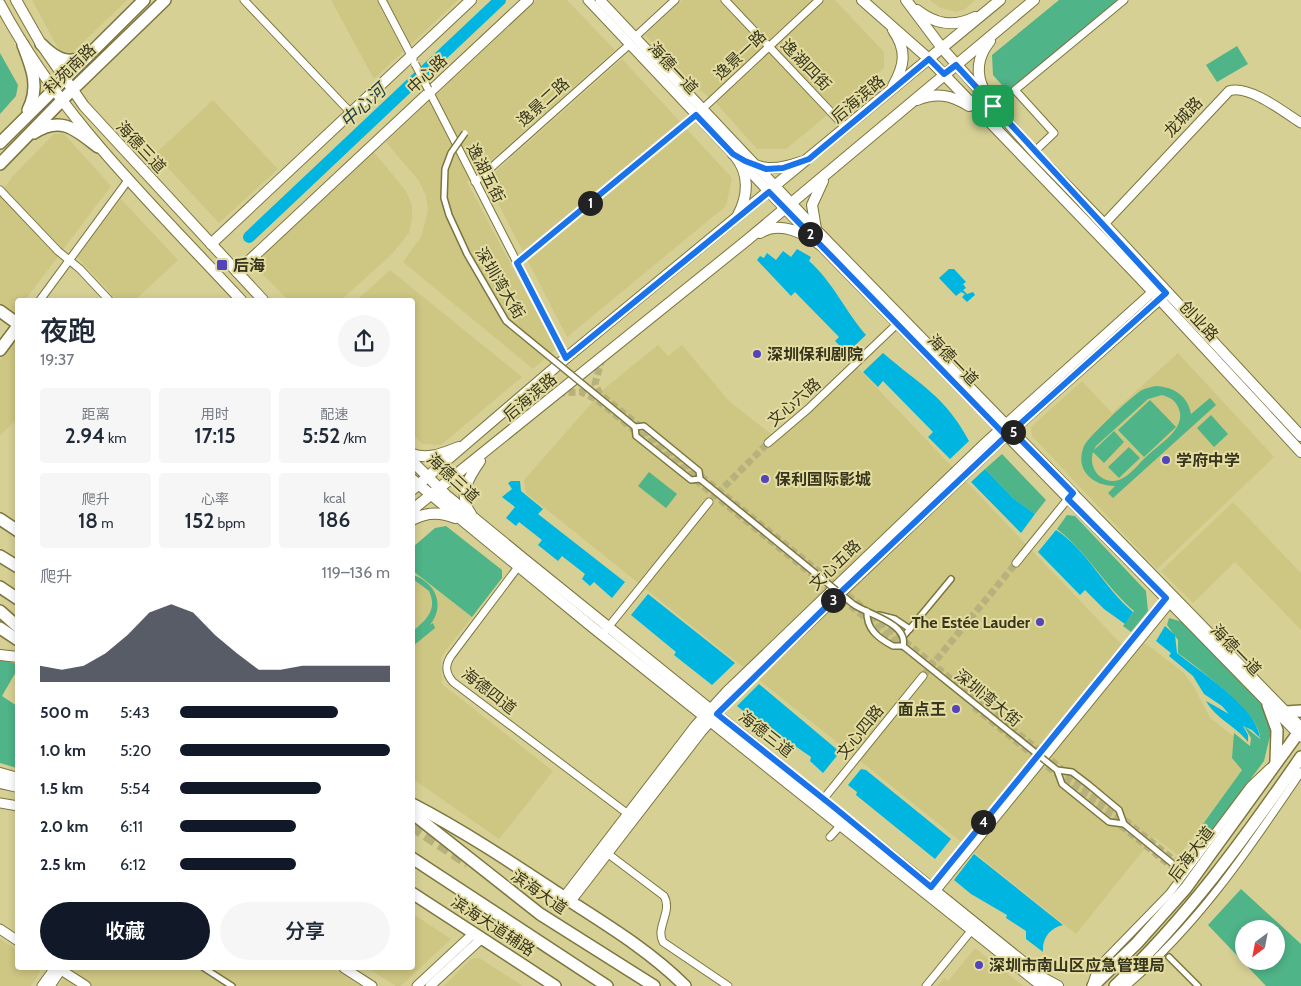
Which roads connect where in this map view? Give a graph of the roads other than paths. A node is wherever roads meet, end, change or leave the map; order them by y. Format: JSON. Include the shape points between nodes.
{"nodes":[{"id":1,"x":16,"y":0,"type":"edge"},
{"id":2,"x":144,"y":0,"type":"edge"},
{"id":3,"x":165,"y":0,"type":"edge"},
{"id":4,"x":244,"y":0,"type":"edge"},
{"id":5,"x":382,"y":0,"type":"edge"},
{"id":6,"x":471,"y":0,"type":"edge"},
{"id":7,"x":528,"y":0,"type":"edge"},
{"id":8,"x":588,"y":0,"type":"edge"},
{"id":9,"x":600,"y":0,"type":"edge"},
{"id":10,"x":675,"y":0,"type":"edge"},
{"id":11,"x":725,"y":0,"type":"edge"},
{"id":12,"x":818,"y":0,"type":"edge"},
{"id":13,"x":862,"y":0,"type":"edge"},
{"id":14,"x":1000,"y":0,"type":"edge"},
{"id":15,"x":1034,"y":0,"type":"edge"},
{"id":16,"x":1124,"y":0,"type":"edge"},
{"id":17,"x":906,"y":1,"type":"edge"},
{"id":18,"x":0,"y":4,"type":"edge"},
{"id":19,"x":985,"y":12,"type":"junction"},
{"id":20,"x":879,"y":14,"type":"junction"},
{"id":21,"x":998,"y":30,"type":"junction"},
{"id":22,"x":632,"y":40,"type":"junction"},
{"id":23,"x":41,"y":44,"type":"junction"},
{"id":24,"x":23,"y":45,"type":"junction"},
{"id":25,"x":769,"y":47,"type":"junction"},
{"id":26,"x":942,"y":48,"type":"junction"},
{"id":27,"x":89,"y":53,"type":"junction"},
{"id":28,"x":929,"y":59,"type":"junction"},
{"id":29,"x":413,"y":60,"type":"junction"},
{"id":30,"x":956,"y":65,"type":"junction"},
{"id":31,"x":944,"y":74,"type":"junction"},
{"id":32,"x":64,"y":78,"type":"junction"},
{"id":33,"x":53,"y":89,"type":"junction"},
{"id":34,"x":72,"y":90,"type":"junction"},
{"id":35,"x":429,"y":91,"type":"junction"},
{"id":36,"x":889,"y":92,"type":"junction"},
{"id":37,"x":61,"y":101,"type":"junction"},
{"id":38,"x":909,"y":103,"type":"junction"},
{"id":39,"x":993,"y":106,"type":"junction"},
{"id":40,"x":700,"y":112,"type":"junction"},
{"id":41,"x":351,"y":113,"type":"junction"},
{"id":42,"x":983,"y":116,"type":"junction"},
{"id":43,"x":22,"y":119,"type":"junction"},
{"id":44,"x":1301,"y":123,"type":"edge"},
{"id":45,"x":846,"y":128,"type":"junction"},
{"id":46,"x":465,"y":133,"type":"dead end"},
{"id":47,"x":22,"y":141,"type":"junction"},
{"id":48,"x":0,"y":143,"type":"edge"},
{"id":49,"x":98,"y":146,"type":"junction"},
{"id":50,"x":1034,"y":152,"type":"junction"},
{"id":51,"x":733,"y":154,"type":"junction"},
{"id":52,"x":809,"y":159,"type":"junction"},
{"id":53,"x":1026,"y":159,"type":"junction"},
{"id":54,"x":0,"y":164,"type":"edge"},
{"id":55,"x":756,"y":166,"type":"junction"},
{"id":56,"x":833,"y":168,"type":"junction"},
{"id":57,"x":129,"y":179,"type":"junction"},
{"id":58,"x":476,"y":182,"type":"junction"},
{"id":59,"x":772,"y":189,"type":"junction"},
{"id":60,"x":0,"y":190,"type":"edge"},
{"id":61,"x":788,"y":206,"type":"junction"},
{"id":62,"x":736,"y":219,"type":"junction"},
{"id":63,"x":1104,"y":224,"type":"junction"},
{"id":64,"x":816,"y":229,"type":"junction"},
{"id":65,"x":746,"y":241,"type":"junction"},
{"id":66,"x":211,"y":244,"type":"junction"},
{"id":67,"x":822,"y":246,"type":"junction"},
{"id":68,"x":69,"y":260,"type":"junction"},
{"id":69,"x":517,"y":263,"type":"junction"},
{"id":70,"x":237,"y":272,"type":"junction"},
{"id":71,"x":1160,"y":293,"type":"junction"},
{"id":72,"x":41,"y":298,"type":"edge"},
{"id":73,"x":107,"y":298,"type":"edge"},
{"id":74,"x":240,"y":298,"type":"edge"},
{"id":75,"x":261,"y":298,"type":"edge"},
{"id":76,"x":0,"y":311,"type":"edge"},
{"id":77,"x":901,"y":321,"type":"junction"},
{"id":78,"x":15,"y":323,"type":"edge"},
{"id":79,"x":15,"y":329,"type":"edge"},
{"id":80,"x":0,"y":350,"type":"edge"},
{"id":81,"x":566,"y":358,"type":"junction"},
{"id":82,"x":635,"y":427,"type":"junction"},
{"id":83,"x":1006,"y":430,"type":"junction"},
{"id":84,"x":1301,"y":436,"type":"edge"},
{"id":85,"x":768,"y":443,"type":"tunnel mouth"},
{"id":86,"x":464,"y":444,"type":"junction"},
{"id":87,"x":1301,"y":452,"type":"edge"},
{"id":88,"x":484,"y":454,"type":"junction"},
{"id":89,"x":415,"y":455,"type":"edge"},
{"id":90,"x":415,"y":464,"type":"edge"},
{"id":91,"x":428,"y":478,"type":"junction"},
{"id":92,"x":700,"y":479,"type":"junction"},
{"id":93,"x":415,"y":485,"type":"edge"},
{"id":94,"x":435,"y":492,"type":"junction"},
{"id":95,"x":1070,"y":496,"type":"junction"},
{"id":96,"x":709,"y":502,"type":"dead end"},
{"id":97,"x":415,"y":508,"type":"edge"},
{"id":98,"x":415,"y":518,"type":"edge"},
{"id":99,"x":474,"y":518,"type":"junction"},
{"id":100,"x":0,"y":519,"type":"edge"},
{"id":101,"x":463,"y":522,"type":"junction"},
{"id":102,"x":0,"y":526,"type":"edge"},
{"id":103,"x":15,"y":530,"type":"edge"},
{"id":104,"x":15,"y":531,"type":"edge"},
{"id":105,"x":0,"y":556,"type":"edge"},
{"id":106,"x":1016,"y":562,"type":"tunnel mouth"},
{"id":107,"x":521,"y":563,"type":"junction"},
{"id":108,"x":15,"y":565,"type":"edge"},
{"id":109,"x":951,"y":579,"type":"dead end"},
{"id":110,"x":0,"y":587,"type":"edge"},
{"id":111,"x":15,"y":597,"type":"edge"},
{"id":112,"x":1170,"y":598,"type":"junction"},
{"id":113,"x":0,"y":611,"type":"edge"},
{"id":114,"x":867,"y":611,"type":"junction"},
{"id":115,"x":879,"y":615,"type":"junction"},
{"id":116,"x":15,"y":624,"type":"edge"},
{"id":117,"x":0,"y":628,"type":"edge"},
{"id":118,"x":605,"y":631,"type":"junction"},
{"id":119,"x":907,"y":633,"type":"junction"},
{"id":120,"x":15,"y":638,"type":"edge"},
{"id":121,"x":903,"y":646,"type":"junction"},
{"id":122,"x":0,"y":655,"type":"edge"},
{"id":123,"x":15,"y":657,"type":"edge"},
{"id":124,"x":923,"y":676,"type":"tunnel mouth"},
{"id":125,"x":1268,"y":705,"type":"junction"},
{"id":126,"x":1301,"y":711,"type":"edge"},
{"id":127,"x":1286,"y":712,"type":"junction"},
{"id":128,"x":710,"y":715,"type":"junction"},
{"id":129,"x":1300,"y":732,"type":"edge"},
{"id":130,"x":1301,"y":757,"type":"edge"},
{"id":131,"x":1276,"y":764,"type":"junction"},
{"id":132,"x":1301,"y":766,"type":"edge"},
{"id":133,"x":1057,"y":770,"type":"junction"},
{"id":134,"x":1301,"y":772,"type":"edge"},
{"id":135,"x":0,"y":773,"type":"edge"},
{"id":136,"x":15,"y":777,"type":"edge"},
{"id":137,"x":0,"y":783,"type":"edge"},
{"id":138,"x":15,"y":786,"type":"edge"},
{"id":139,"x":1281,"y":786,"type":"junction"},
{"id":140,"x":821,"y":802,"type":"junction"},
{"id":141,"x":0,"y":803,"type":"edge"},
{"id":142,"x":15,"y":806,"type":"edge"},
{"id":143,"x":415,"y":806,"type":"edge"},
{"id":144,"x":628,"y":814,"type":"junction"},
{"id":145,"x":415,"y":815,"type":"edge"},
{"id":146,"x":1124,"y":824,"type":"junction"},
{"id":147,"x":840,"y":826,"type":"junction"},
{"id":148,"x":830,"y":837,"type":"dead end"},
{"id":149,"x":604,"y":851,"type":"junction"},
{"id":150,"x":415,"y":860,"type":"edge"},
{"id":151,"x":1173,"y":864,"type":"dead end"},
{"id":152,"x":931,"y":893,"type":"junction"},
{"id":153,"x":415,"y":895,"type":"edge"},
{"id":154,"x":567,"y":899,"type":"junction"},
{"id":155,"x":0,"y":929,"type":"edge"},
{"id":156,"x":971,"y":931,"type":"junction"},
{"id":157,"x":478,"y":936,"type":"junction"},
{"id":158,"x":15,"y":939,"type":"edge"},
{"id":159,"x":1169,"y":957,"type":"dead end"},
{"id":160,"x":57,"y":970,"type":"edge"},
{"id":161,"x":58,"y":970,"type":"edge"},
{"id":162,"x":62,"y":970,"type":"edge"},
{"id":163,"x":207,"y":970,"type":"edge"},
{"id":164,"x":347,"y":970,"type":"edge"},
{"id":165,"x":42,"y":986,"type":"edge"},
{"id":166,"x":50,"y":986,"type":"edge"},
{"id":167,"x":86,"y":986,"type":"edge"},
{"id":168,"x":232,"y":986,"type":"edge"},
{"id":169,"x":372,"y":986,"type":"edge"},
{"id":170,"x":417,"y":986,"type":"edge"},
{"id":171,"x":430,"y":986,"type":"edge"},
{"id":172,"x":555,"y":986,"type":"edge"},
{"id":173,"x":607,"y":986,"type":"edge"},
{"id":174,"x":654,"y":986,"type":"edge"},
{"id":175,"x":685,"y":986,"type":"edge"},
{"id":176,"x":728,"y":986,"type":"edge"},
{"id":177,"x":926,"y":986,"type":"edge"},
{"id":178,"x":1042,"y":986,"type":"edge"},
{"id":179,"x":1058,"y":986,"type":"edge"},
{"id":180,"x":1092,"y":986,"type":"edge"},
{"id":181,"x":1115,"y":986,"type":"edge"},
{"id":182,"x":1126,"y":986,"type":"edge"},
{"id":183,"x":1198,"y":986,"type":"edge"}],
"edges":[{"from":1,"to":23,"type":"main road","name":"海德三道"},
{"from":2,"to":27,"type":"main road","name":"科苑南路"},
{"from":3,"to":34,"type":"main road","name":"科苑南路"},
{"from":4,"to":41,"type":"street"},
{"from":5,"to":29,"type":"street","name":"逸湖五街"},
{"from":6,"to":29,"type":"main road","name":"中心路"},
{"from":7,"to":35,"type":"main road","name":"中心路"},
{"from":8,"to":22,"type":"street","name":"海德一道"},
{"from":9,"to":22,"type":"street","name":"海德一道"},
{"from":10,"to":22,"type":"street","name":"逸景二路"},
{"from":11,"to":25,"type":"street","name":"逸湖四街"},
{"from":12,"to":25,"type":"street","name":"逸景一路"},
{"from":13,"to":20,"type":"main road","name":"创业路"},
{"from":14,"to":19,"type":"main road","name":"后海滨路"},
{"from":15,"to":21,"type":"main road","name":"后海滨路"},
{"from":16,"to":50,"type":"street","via":[[1015,90],[1054,133]]},
{"from":17,"to":19,"type":"main road","via":[[927,18],[946,24],[968,20]]},
{"from":17,"to":26,"type":"main road","name":"创业路"},
{"from":18,"to":24,"type":"main road","name":"海德三道"},
{"from":19,"to":26,"type":"main road","name":"后海滨路"},
{"from":20,"to":28,"type":"main road","name":"创业路"},
{"from":20,"to":36,"type":"main road","via":[[899,39],[904,58]]},
{"from":21,"to":30,"type":"main road","name":"后海滨路"},
{"from":21,"to":39,"type":"main road","via":[[986,46],[978,67],[980,83]]},
{"from":22,"to":40,"type":"street","name":"海德一道"},
{"from":22,"to":58,"type":"street","name":"逸景二路"},
{"from":23,"to":27,"type":"main road","via":[[66,61]]},
{"from":23,"to":32,"type":"main road","name":"海德三道"},
{"from":24,"to":33,"type":"main road","name":"海德三道"},
{"from":24,"to":43,"type":"main road","via":[[35,88]]},
{"from":25,"to":40,"type":"street","name":"逸景一路"},
{"from":25,"to":45,"type":"street","name":"逸湖四街"},
{"from":26,"to":28,"type":"main road","name":"后海滨路"},
{"from":26,"to":30,"type":"main road","name":"创业路"},
{"from":27,"to":32,"type":"main road","name":"科苑南路"},
{"from":28,"to":31,"type":"main road","name":"创业路"},
{"from":28,"to":36,"type":"main road","name":"后海滨路"},
{"from":29,"to":35,"type":"street","name":"逸湖五街","bridge":true},
{"from":29,"to":41,"type":"main road","name":"中心路"},
{"from":30,"to":31,"type":"main road","name":"后海滨路"},
{"from":30,"to":39,"type":"main road","name":"创业路"},
{"from":31,"to":38,"type":"main road","name":"后海滨路"},
{"from":31,"to":42,"type":"main road","name":"创业路"},
{"from":32,"to":33,"type":"main road","name":"科苑南路"},
{"from":32,"to":34,"type":"main road","name":"海德三道"},
{"from":33,"to":37,"type":"main road","name":"海德三道"},
{"from":33,"to":43,"type":"main road","name":"科苑南路"},
{"from":34,"to":37,"type":"main road","name":"科苑南路"},
{"from":34,"to":66,"type":"main road","name":"海德三道"},
{"from":35,"to":58,"type":"street","name":"逸湖五街"},
{"from":35,"to":70,"type":"main road","name":"中心路"},
{"from":36,"to":45,"type":"main road","name":"后海滨路"},
{"from":37,"to":47,"type":"main road","name":"科苑南路"},
{"from":37,"to":49,"type":"main road","name":"海德三道"},
{"from":38,"to":42,"type":"main road","via":[[947,95]]},
{"from":38,"to":56,"type":"main road","name":"后海滨路"},
{"from":39,"to":50,"type":"main road","name":"创业路"},
{"from":40,"to":51,"type":"street","name":"海德一道"},
{"from":40,"to":55,"type":"street","name":"海德一道"},
{"from":40,"to":69,"type":"street","name":"逸景一路"},
{"from":41,"to":66,"type":"main road","name":"中心路"},
{"from":42,"to":53,"type":"main road","name":"创业路"},
{"from":43,"to":48,"type":"main road","name":"科苑南路"},
{"from":44,"to":63,"type":"street","name":"龙城路","via":[[1248,91],[1229,91]]},
{"from":45,"to":52,"type":"main road","name":"后海滨路"},
{"from":46,"to":82,"type":"street","name":"深圳湾大街","bridge":true,"via":[[451,153],[445,169],[444,198],[467,254],[506,321]]},
{"from":47,"to":49,"type":"main road","via":[[47,126],[60,124]]},
{"from":47,"to":54,"type":"main road","name":"科苑南路"},
{"from":49,"to":57,"type":"main road","name":"海德三道"},
{"from":50,"to":53,"type":"main road"},
{"from":50,"to":63,"type":"main road","name":"创业路"},
{"from":51,"to":55,"type":"main road"},
{"from":51,"to":59,"type":"street","name":"海德一道"},
{"from":51,"to":62,"type":"main road","via":[[741,163],[746,190]]},
{"from":52,"to":55,"type":"main road","via":[[783,168]]},
{"from":52,"to":59,"type":"main road","name":"后海滨路"},
{"from":53,"to":71,"type":"main road","name":"创业路"},
{"from":55,"to":59,"type":"street","name":"海德一道"},
{"from":56,"to":61,"type":"main road","name":"后海滨路"},
{"from":56,"to":64,"type":"main road","via":[[815,196],[812,214]]},
{"from":57,"to":68,"type":"street"},
{"from":57,"to":74,"type":"main road","name":"海德三道"},
{"from":58,"to":69,"type":"street","name":"逸湖五街"},
{"from":59,"to":61,"type":"street","name":"海德一道"},
{"from":59,"to":62,"type":"main road","name":"后海滨路"},
{"from":60,"to":68,"type":"street"},
{"from":61,"to":64,"type":"street","name":"海德一道"},
{"from":61,"to":65,"type":"main road","name":"后海滨路"},
{"from":61,"to":67,"type":"street","name":"海德一道"},
{"from":62,"to":81,"type":"main road","name":"后海滨路"},
{"from":63,"to":71,"type":"main road","name":"创业路"},
{"from":64,"to":77,"type":"street","name":"海德一道"},
{"from":65,"to":67,"type":"main road","via":[[765,230],[782,228]]},
{"from":65,"to":88,"type":"main road","name":"后海滨路"},
{"from":66,"to":70,"type":"main road","name":"海德三道"},
{"from":67,"to":77,"type":"street","name":"海德一道"},
{"from":68,"to":72,"type":"street"},
{"from":68,"to":73,"type":"street"},
{"from":69,"to":81,"type":"street","name":"逸湖五街"},
{"from":70,"to":75,"type":"main road","name":"海德三道"},
{"from":71,"to":83,"type":"street","name":"文心五路"},
{"from":71,"to":84,"type":"main road","name":"创业路"},
{"from":71,"to":87,"type":"main road","name":"创业路"},
{"from":76,"to":78,"type":"main road"},
{"from":77,"to":83,"type":"street","name":"海德一道"},
{"from":77,"to":85,"type":"street","name":"文心六路"},
{"from":79,"to":80,"type":"main road"},
{"from":81,"to":86,"type":"main road","name":"后海滨路"},
{"from":82,"to":92,"type":"street","name":"深圳湾大街","bridge":true,"via":[[644,426],[698,471]]},
{"from":82,"to":92,"type":"street","name":"深圳湾大街","bridge":true,"via":[[636,436],[691,480]]},
{"from":83,"to":95,"type":"street","name":"海德一道"},
{"from":83,"to":128,"type":"street","name":"文心五路","via":[[838,583]]},
{"from":86,"to":89,"type":"main road","via":[[433,456]]},
{"from":86,"to":91,"type":"main road","name":"后海滨路"},
{"from":88,"to":94,"type":"main road","name":"后海滨路"},
{"from":88,"to":99,"type":"main road","via":[[464,492],[465,503]]},
{"from":90,"to":91,"type":"main road","name":"海德三道"},
{"from":91,"to":93,"type":"main road","name":"后海滨路"},
{"from":91,"to":94,"type":"main road","name":"海德三道"},
{"from":92,"to":114,"type":"street","name":"深圳湾大街","bridge":true,"via":[[854,605]]},
{"from":93,"to":94,"type":"main road","name":"海德三道"},
{"from":94,"to":97,"type":"main road","name":"后海滨路"},
{"from":94,"to":99,"type":"main road","name":"海德三道"},
{"from":94,"to":101,"type":"main road","name":"海德三道"},
{"from":95,"to":106,"type":"street"},
{"from":95,"to":112,"type":"street","name":"海德一道"},
{"from":96,"to":118,"type":"street"},
{"from":98,"to":101,"type":"main road","via":[[434,514],[451,516]]},
{"from":99,"to":107,"type":"main road","name":"海德三道"},
{"from":100,"to":103,"type":"main road"},
{"from":101,"to":107,"type":"main road","name":"海德三道"},
{"from":102,"to":104,"type":"main road"},
{"from":105,"to":108,"type":"main road"},
{"from":107,"to":118,"type":"main road","name":"海德三道"},
{"from":107,"to":144,"type":"street","name":"海德四道","via":[[451,656],[446,668],[449,677]]},
{"from":109,"to":119,"type":"street"},
{"from":110,"to":111,"type":"main road"},
{"from":112,"to":125,"type":"street","name":"海德一道"},
{"from":112,"to":127,"type":"street","name":"海德一道"},
{"from":112,"to":152,"type":"street"},
{"from":113,"to":116,"type":"main road"},
{"from":114,"to":115,"type":"street","name":"深圳湾大街","bridge":true},
{"from":114,"to":121,"type":"street","name":"深圳湾大街","bridge":true,"via":[[866,620],[870,628],[893,646]]},
{"from":115,"to":119,"type":"street","name":"深圳湾大街","bridge":true},
{"from":115,"to":119,"type":"street","bridge":true,"via":[[900,622]]},
{"from":117,"to":120,"type":"main road"},
{"from":118,"to":128,"type":"main road","name":"海德三道"},
{"from":119,"to":121,"type":"street","bridge":true},
{"from":121,"to":133,"type":"street","name":"深圳湾大街","bridge":true},
{"from":122,"to":123,"type":"main road"},
{"from":124,"to":140,"type":"street","name":"文心四路"},
{"from":125,"to":129,"type":"street","name":"海德一道"},
{"from":125,"to":131,"type":"main road","via":[[1277,730]]},
{"from":126,"to":127,"type":"main road"},
{"from":127,"to":129,"type":"street","name":"海德一道"},
{"from":128,"to":140,"type":"main road","name":"海德三道"},
{"from":128,"to":144,"type":"street","name":"文心五路"},
{"from":128,"to":149,"type":"street","name":"文心五路"},
{"from":129,"to":131,"type":"main road","name":"后海大道"},
{"from":130,"to":139,"type":"main road","name":"后海大道"},
{"from":131,"to":180,"type":"main road","name":"后海大道","via":[[1186,888],[1142,938]]},
{"from":132,"to":139,"type":"main road"},
{"from":133,"to":146,"type":"street","name":"深圳湾大街","bridge":true,"via":[[1062,784],[1109,822]]},
{"from":133,"to":146,"type":"street","name":"深圳湾大街","bridge":true,"via":[[1072,772],[1119,810]]},
{"from":134,"to":182,"type":"street","via":[[1210,901],[1168,949]]},
{"from":135,"to":136,"type":"main road"},
{"from":137,"to":138,"type":"main road"},
{"from":139,"to":181,"type":"main road","name":"后海大道","via":[[1205,890]]},
{"from":140,"to":147,"type":"main road","name":"海德三道"},
{"from":140,"to":152,"type":"main road","name":"海德三道"},
{"from":141,"to":142,"type":"street"},
{"from":143,"to":154,"type":"main road","via":[[502,856]]},
{"from":144,"to":149,"type":"street","name":"文心五路"},
{"from":145,"to":174,"type":"main road","name":"滨海大道","via":[[540,914]]},
{"from":146,"to":151,"type":"street","name":"深圳湾大街","bridge":true},
{"from":147,"to":148,"type":"street"},
{"from":147,"to":152,"type":"main road","name":"海德三道"},
{"from":149,"to":154,"type":"street","name":"文心五路"},
{"from":149,"to":176,"type":"street","via":[[664,896],[667,905],[660,934],[663,942]]},
{"from":150,"to":173,"type":"main road"},
{"from":152,"to":156,"type":"main road","name":"海德三道"},
{"from":152,"to":179,"type":"main road","name":"海德三道"},
{"from":153,"to":157,"type":"main road","name":"滨海大道辅路"},
{"from":154,"to":175,"type":"main road","via":[[638,946]]},
{"from":155,"to":158,"type":"street"},
{"from":156,"to":177,"type":"street"},
{"from":156,"to":178,"type":"main road","name":"海德三道"},
{"from":157,"to":170,"type":"street"},
{"from":157,"to":171,"type":"street"},
{"from":157,"to":172,"type":"main road","name":"滨海大道辅路"},
{"from":159,"to":183,"type":"street"},
{"from":160,"to":165,"type":"street"},
{"from":161,"to":166,"type":"street"},
{"from":162,"to":167,"type":"street"},
{"from":163,"to":168,"type":"street"},
{"from":164,"to":169,"type":"street"}]}
